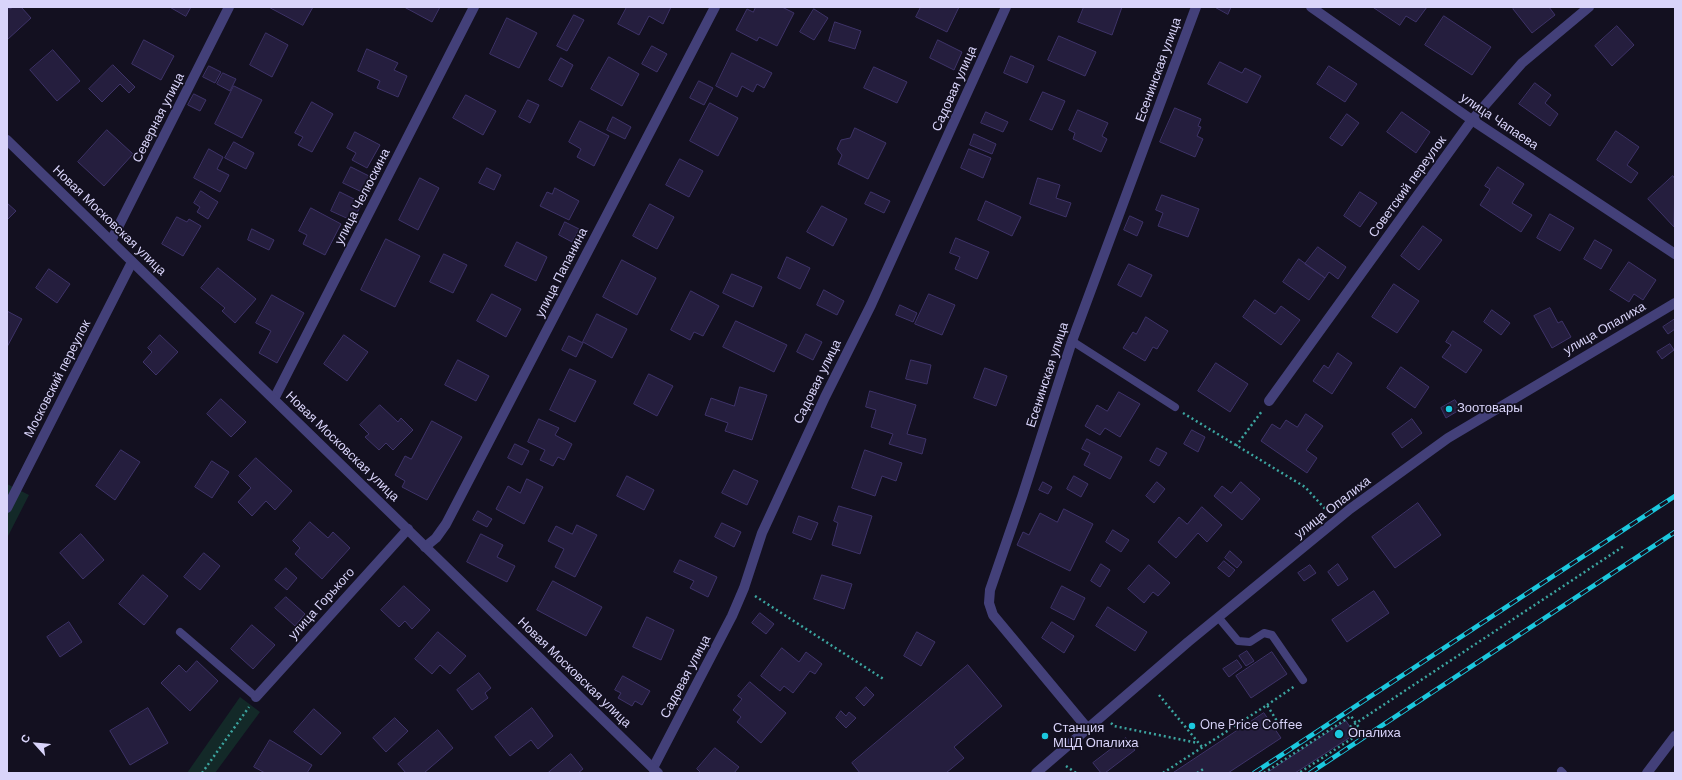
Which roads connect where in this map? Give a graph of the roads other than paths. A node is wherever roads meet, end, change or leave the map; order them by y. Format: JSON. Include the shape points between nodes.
{"nodes":[{"id":1,"x":230,"y":7,"type":"edge"},
{"id":2,"x":474,"y":7,"type":"edge"},
{"id":3,"x":714,"y":7,"type":"edge"},
{"id":4,"x":1006,"y":7,"type":"edge"},
{"id":5,"x":1196,"y":7,"type":"edge"},
{"id":6,"x":1311,"y":7,"type":"edge"},
{"id":7,"x":1589,"y":7,"type":"edge"},
{"id":8,"x":1472,"y":120,"type":"junction"},
{"id":9,"x":7,"y":140,"type":"edge"},
{"id":10,"x":111,"y":241,"type":"junction"},
{"id":11,"x":1675,"y":254,"type":"edge"},
{"id":12,"x":132,"y":262,"type":"junction"},
{"id":13,"x":1675,"y":303,"type":"edge"},
{"id":14,"x":1072,"y":341,"type":"junction"},
{"id":15,"x":274,"y":399,"type":"junction"},
{"id":16,"x":1269,"y":401,"type":"road end"},
{"id":17,"x":1175,"y":407,"type":"road end"},
{"id":18,"x":7,"y":508,"type":"edge"},
{"id":19,"x":408,"y":529,"type":"junction"},
{"id":20,"x":425,"y":546,"type":"junction"},
{"id":21,"x":1218,"y":617,"type":"junction"},
{"id":22,"x":180,"y":632,"type":"dead end"},
{"id":23,"x":1303,"y":680,"type":"road end"},
{"id":24,"x":256,"y":696,"type":"joint"},
{"id":25,"x":1088,"y":729,"type":"junction"},
{"id":26,"x":1675,"y":736,"type":"edge"},
{"id":27,"x":655,"y":770,"type":"edge"},
{"id":28,"x":1036,"y":773,"type":"edge"},
{"id":29,"x":1647,"y":773,"type":"edge"}],
"edges":[{"from":1,"to":10,"type":"street","name":"Северная улица"},
{"from":2,"to":15,"type":"street","name":"улица Челюскина"},
{"from":3,"to":20,"type":"street","name":"улица Папанина","via":[[446,524],[436,538]]},
{"from":4,"to":27,"type":"street","name":"Садовая улица","via":[[871,305],[762,533],[732,616]]},
{"from":5,"to":14,"type":"street","name":"Есенинская улица"},
{"from":6,"to":8,"type":"street","name":"улица Чапаева"},
{"from":7,"to":8,"type":"street","name":"Советский переулок","via":[[1522,63]]},
{"from":8,"to":11,"type":"street","name":"улица Чапаева"},
{"from":8,"to":16,"type":"street","name":"Советский переулок"},
{"from":9,"to":10,"type":"street","name":"Новая Московская улица"},
{"from":10,"to":12,"type":"street","name":"Новая Московская улица"},
{"from":12,"to":15,"type":"street","name":"Новая Московская улица"},
{"from":12,"to":18,"type":"street","name":"Московский переулок"},
{"from":13,"to":21,"type":"street","name":"улица Опалиха","via":[[1448,438],[1350,510]]},
{"from":14,"to":17,"type":"lane"},
{"from":14,"to":25,"type":"street","name":"Есенинская улица","via":[[990,590],[989,603],[993,615]]},
{"from":15,"to":19,"type":"street","name":"Новая Московская улица"},
{"from":19,"to":20,"type":"street","name":"Новая Московская улица"},
{"from":19,"to":24,"type":"street","name":"улица Горького"},
{"from":20,"to":27,"type":"street","name":"Новая Московская улица"},
{"from":21,"to":23,"type":"lane","via":[[1238,641],[1250,642],[1264,633],[1272,635]]},
{"from":21,"to":25,"type":"street","name":"улица Опалиха"},
{"from":22,"to":24,"type":"lane"},
{"from":25,"to":28,"type":"street","name":"улица Опалиха"},
{"from":26,"to":29,"type":"street"}]}
